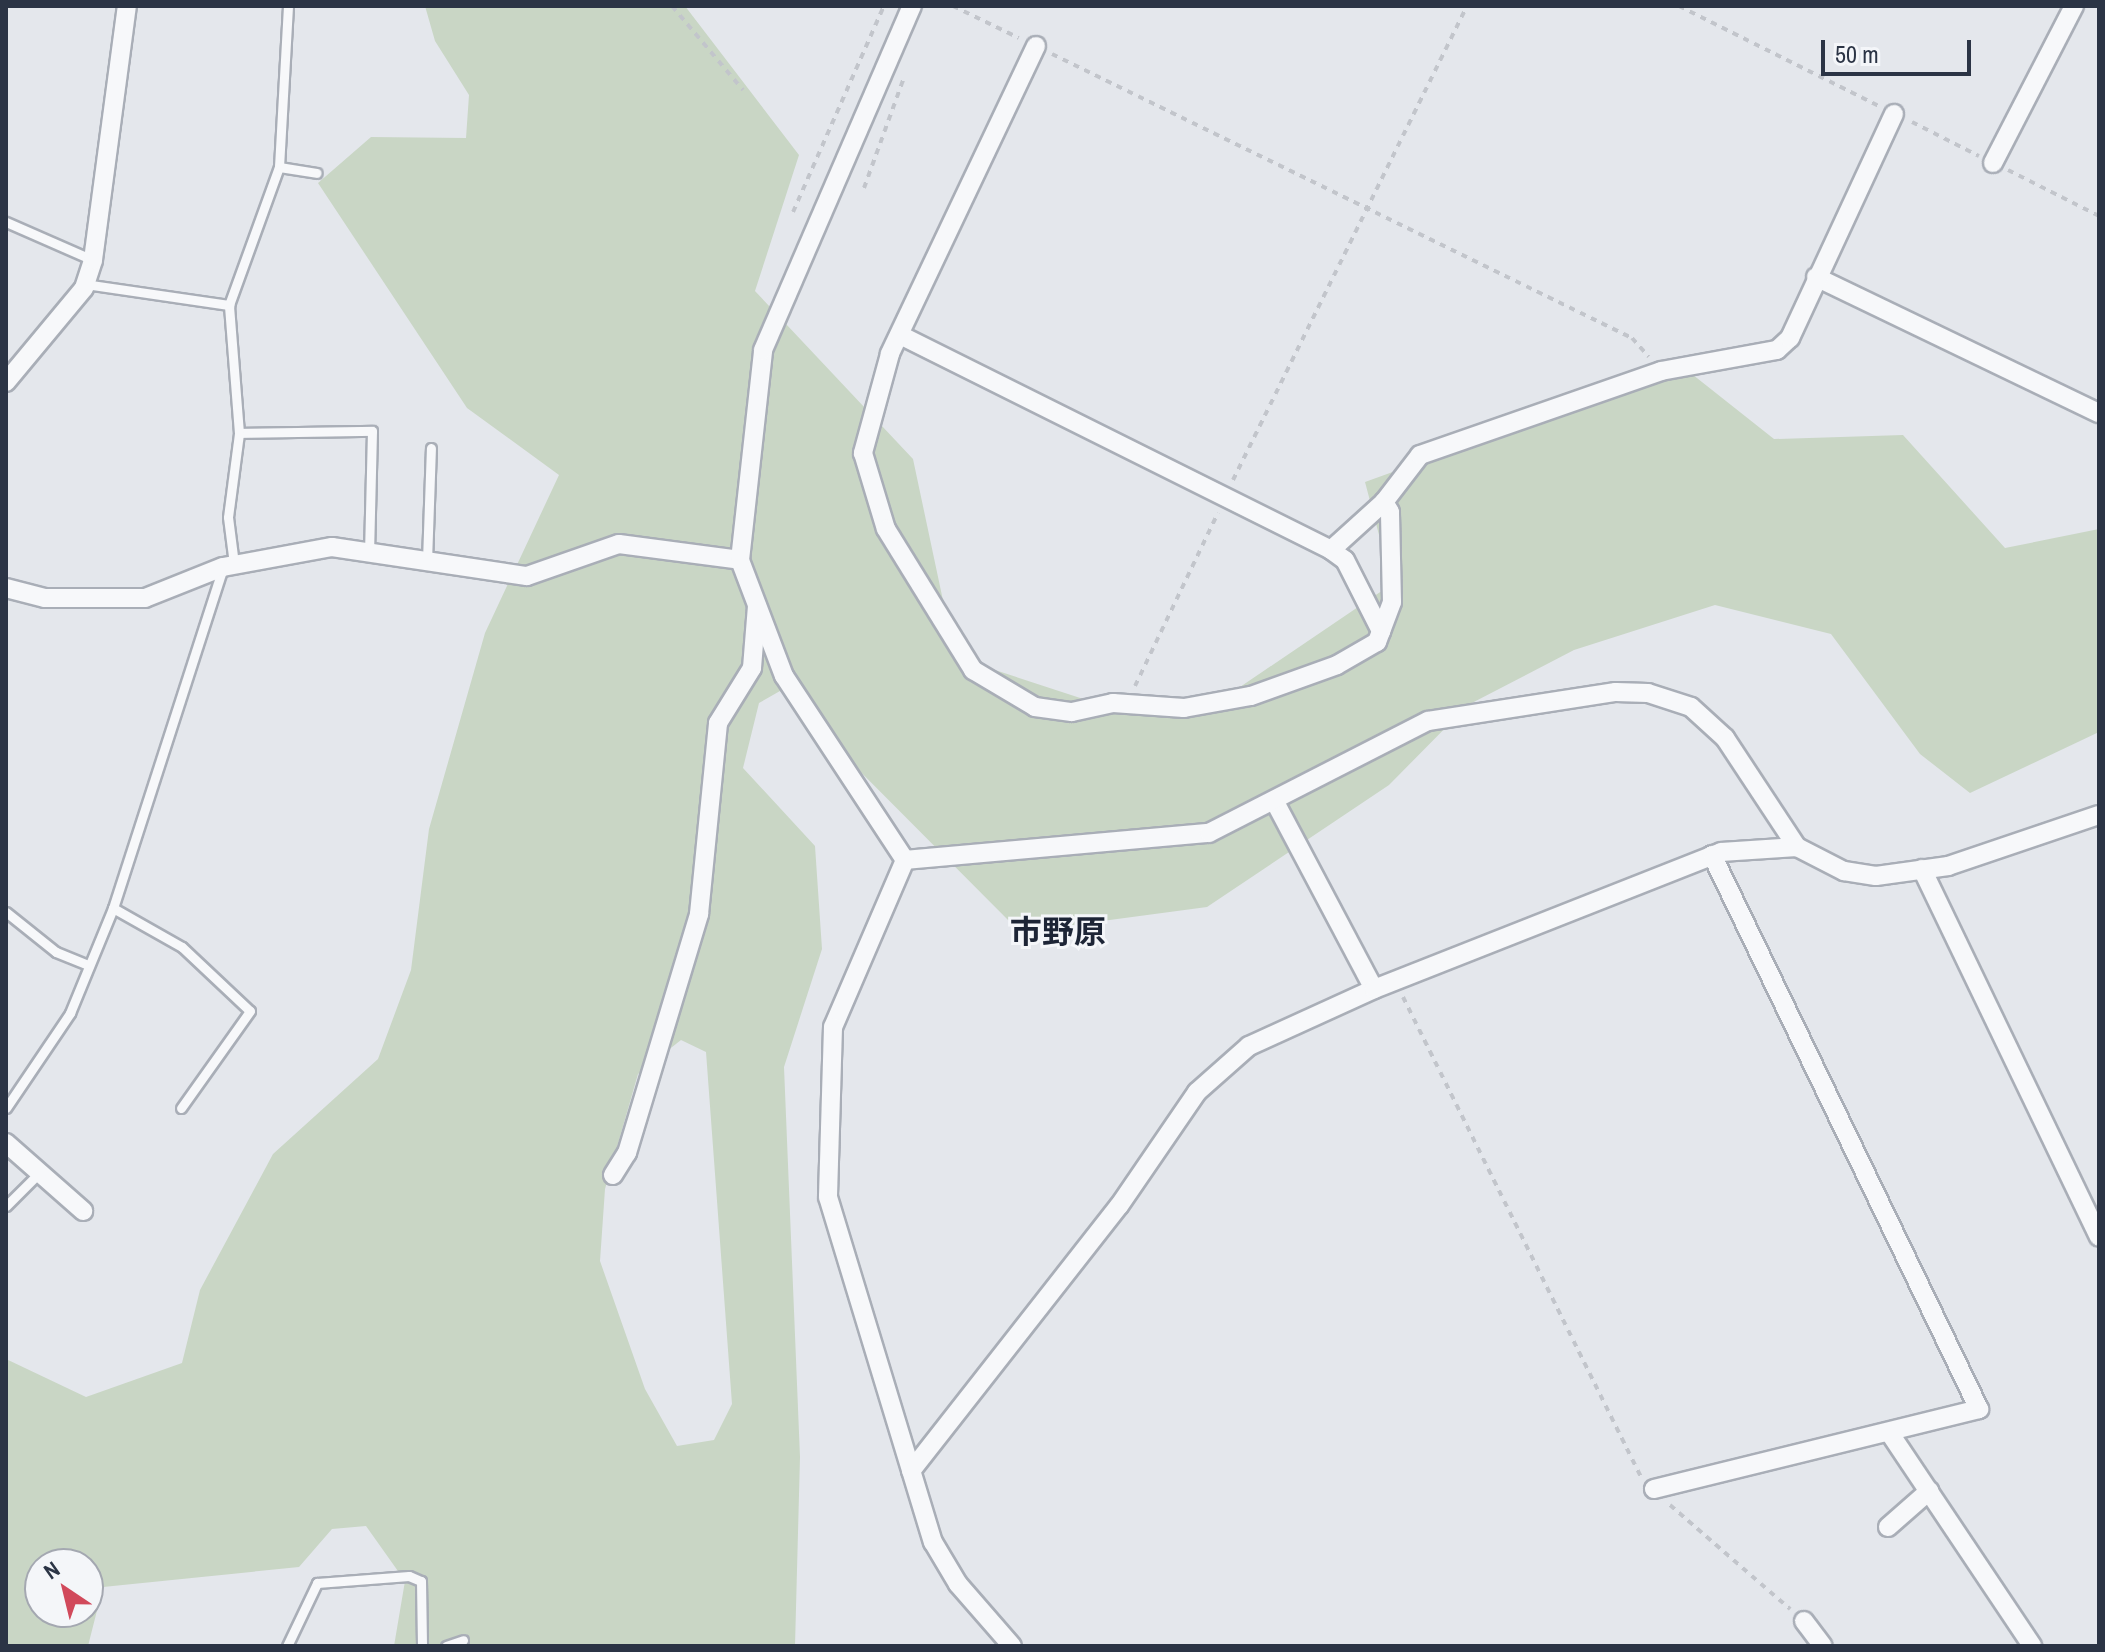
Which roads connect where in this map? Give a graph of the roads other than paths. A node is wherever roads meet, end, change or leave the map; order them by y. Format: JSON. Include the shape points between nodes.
{"nodes":[{"id":1,"x":127,"y":6,"type":"edge"},
{"id":2,"x":288,"y":6,"type":"edge"},
{"id":3,"x":912,"y":6,"type":"edge"},
{"id":4,"x":2074,"y":6,"type":"edge"},
{"id":5,"x":1036,"y":46,"type":"road end"},
{"id":6,"x":1894,"y":114,"type":"dead end"},
{"id":7,"x":1993,"y":163,"type":"dead end"},
{"id":8,"x":279,"y":167,"type":"junction"},
{"id":9,"x":317,"y":173,"type":"dead end"},
{"id":10,"x":6,"y":222,"type":"edge"},
{"id":11,"x":93,"y":260,"type":"junction"},
{"id":12,"x":1816,"y":277,"type":"junction"},
{"id":13,"x":85,"y":284,"type":"junction"},
{"id":14,"x":229,"y":305,"type":"junction"},
{"id":15,"x":900,"y":335,"type":"junction"},
{"id":16,"x":6,"y":382,"type":"edge"},
{"id":17,"x":2099,"y":413,"type":"edge"},
{"id":18,"x":239,"y":433,"type":"junction"},
{"id":19,"x":431,"y":448,"type":"dead end"},
{"id":20,"x":1384,"y":502,"type":"junction"},
{"id":21,"x":1331,"y":550,"type":"junction"},
{"id":22,"x":369,"y":551,"type":"junction"},
{"id":23,"x":740,"y":560,"type":"junction"},
{"id":24,"x":427,"y":561,"type":"junction"},
{"id":25,"x":229,"y":565,"type":"junction"},
{"id":26,"x":6,"y":588,"type":"edge"},
{"id":27,"x":757,"y":606,"type":"junction"},
{"id":28,"x":1381,"y":631,"type":"junction"},
{"id":29,"x":1276,"y":804,"type":"junction"},
{"id":30,"x":2099,"y":815,"type":"edge"},
{"id":31,"x":1797,"y":847,"type":"junction"},
{"id":32,"x":1712,"y":855,"type":"junction"},
{"id":33,"x":905,"y":860,"type":"junction"},
{"id":34,"x":1922,"y":869,"type":"junction"},
{"id":35,"x":113,"y":908,"type":"junction"},
{"id":36,"x":6,"y":912,"type":"edge"},
{"id":37,"x":88,"y":965,"type":"junction"},
{"id":38,"x":1374,"y":989,"type":"junction"},
{"id":39,"x":6,"y":1108,"type":"edge"},
{"id":40,"x":181,"y":1108,"type":"dead end"},
{"id":41,"x":6,"y":1143,"type":"edge"},
{"id":42,"x":40,"y":1172,"type":"junction"},
{"id":43,"x":613,"y":1175,"type":"dead end"},
{"id":44,"x":6,"y":1206,"type":"edge"},
{"id":45,"x":83,"y":1211,"type":"dead end"},
{"id":46,"x":2099,"y":1237,"type":"edge"},
{"id":47,"x":1891,"y":1435,"type":"junction"},
{"id":48,"x":911,"y":1471,"type":"junction"},
{"id":49,"x":1654,"y":1489,"type":"road end"},
{"id":50,"x":1929,"y":1491,"type":"junction"},
{"id":51,"x":1888,"y":1527,"type":"dead end"},
{"id":52,"x":1804,"y":1621,"type":"road end"},
{"id":53,"x":463,"y":1640,"type":"dead end"},
{"id":54,"x":287,"y":1646,"type":"edge"},
{"id":55,"x":422,"y":1646,"type":"edge"},
{"id":56,"x":446,"y":1646,"type":"edge"},
{"id":57,"x":1012,"y":1646,"type":"edge"},
{"id":58,"x":1823,"y":1646,"type":"edge"},
{"id":59,"x":2032,"y":1646,"type":"edge"}],
"edges":[{"from":1,"to":11,"type":"street"},
{"from":2,"to":8,"type":"lane"},
{"from":3,"to":23,"type":"street","via":[[763,350]]},
{"from":4,"to":7,"type":"street"},
{"from":5,"to":15,"type":"street"},
{"from":6,"to":12,"type":"street"},
{"from":8,"to":9,"type":"lane"},
{"from":8,"to":14,"type":"lane"},
{"from":10,"to":11,"type":"lane"},
{"from":11,"to":13,"type":"street"},
{"from":12,"to":17,"type":"street"},
{"from":12,"to":20,"type":"street","via":[[1777,350],[1661,371],[1420,455]]},
{"from":13,"to":14,"type":"lane"},
{"from":13,"to":16,"type":"street"},
{"from":14,"to":18,"type":"lane"},
{"from":15,"to":21,"type":"street"},
{"from":15,"to":28,"type":"street","via":[[863,453],[872,494],[973,670],[990,683],[1035,707],[1060,710],[1113,703],[1184,708],[1251,696],[1337,665],[1377,642]]},
{"from":18,"to":22,"type":"lane","via":[[372,431]]},
{"from":18,"to":25,"type":"lane","via":[[228,517]]},
{"from":19,"to":24,"type":"lane"},
{"from":20,"to":21,"type":"street"},
{"from":20,"to":28,"type":"street","via":[[1395,566]]},
{"from":21,"to":28,"type":"street","via":[[1345,560]]},
{"from":22,"to":24,"type":"street"},
{"from":22,"to":25,"type":"street","via":[[285,550]]},
{"from":23,"to":24,"type":"street","via":[[655,543],[619,544],[527,576]]},
{"from":23,"to":27,"type":"street"},
{"from":25,"to":26,"type":"street","via":[[145,598],[45,598]]},
{"from":25,"to":35,"type":"lane"},
{"from":27,"to":33,"type":"street","via":[[784,676]]},
{"from":27,"to":43,"type":"street","via":[[752,668],[718,723],[699,914],[627,1153]]},
{"from":29,"to":31,"type":"street","via":[[1428,721],[1648,693],[1691,707],[1725,738]]},
{"from":29,"to":33,"type":"street","via":[[1209,833]]},
{"from":29,"to":38,"type":"street"},
{"from":30,"to":34,"type":"street"},
{"from":31,"to":32,"type":"street"},
{"from":31,"to":34,"type":"street","via":[[1844,871],[1876,876]]},
{"from":32,"to":38,"type":"street"},
{"from":32,"to":47,"type":"street","via":[[1978,1401],[1976,1413]]},
{"from":33,"to":48,"type":"street","via":[[840,997],[827,1144],[828,1197]]},
{"from":34,"to":46,"type":"street"},
{"from":35,"to":37,"type":"lane"},
{"from":35,"to":40,"type":"lane","via":[[182,947],[250,1011]]},
{"from":36,"to":37,"type":"lane","via":[[56,952]]},
{"from":37,"to":39,"type":"lane","via":[[70,1013]]},
{"from":38,"to":48,"type":"street","via":[[1249,1046],[1197,1092],[1119,1206]]},
{"from":41,"to":42,"type":"street"},
{"from":42,"to":44,"type":"lane"},
{"from":42,"to":45,"type":"street"},
{"from":47,"to":49,"type":"street"},
{"from":47,"to":50,"type":"street"},
{"from":48,"to":57,"type":"street","via":[[933,1542],[958,1584]]},
{"from":50,"to":51,"type":"street"},
{"from":50,"to":59,"type":"street"},
{"from":52,"to":58,"type":"street"},
{"from":53,"to":56,"type":"lane"},
{"from":54,"to":55,"type":"lane","via":[[317,1583],[409,1576],[421,1581]]}]}
